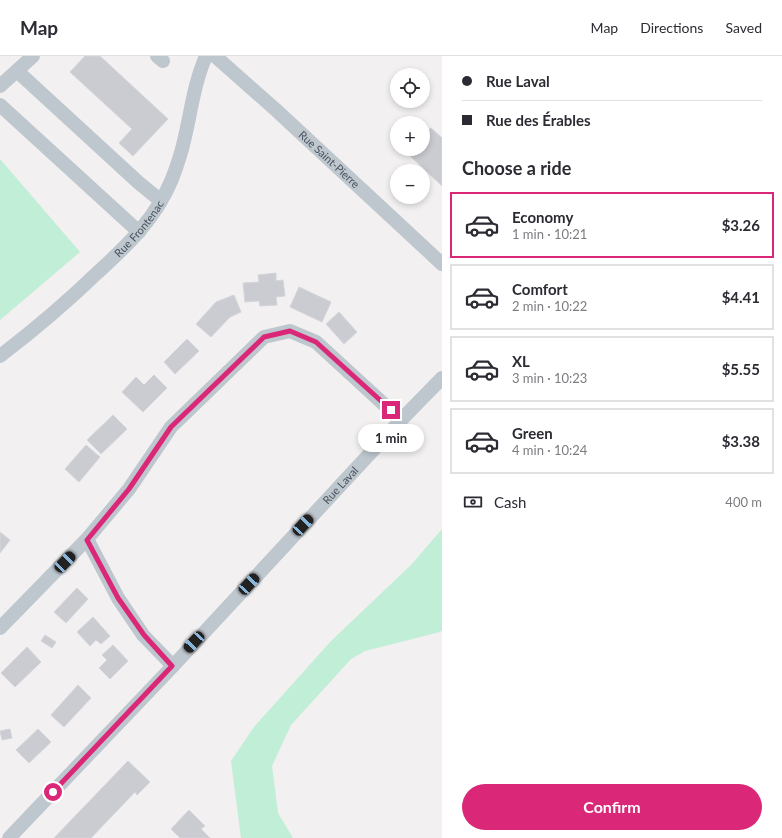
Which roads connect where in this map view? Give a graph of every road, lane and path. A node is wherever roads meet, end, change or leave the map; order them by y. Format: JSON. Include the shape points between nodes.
{"nodes":[{"id":1,"x":33,"y":56,"type":"edge"},
{"id":2,"x":206,"y":56,"type":"edge"},
{"id":3,"x":215,"y":56,"type":"edge"},
{"id":4,"x":17,"y":71,"type":"junction"},
{"id":5,"x":0,"y":86,"type":"edge"},
{"id":6,"x":0,"y":105,"type":"edge"},
{"id":7,"x":161,"y":201,"type":"junction"},
{"id":8,"x":139,"y":232,"type":"junction"},
{"id":9,"x":442,"y":264,"type":"edge"},
{"id":10,"x":0,"y":356,"type":"edge"},
{"id":11,"x":442,"y":378,"type":"edge"},
{"id":12,"x":401,"y":420,"type":"junction"},
{"id":13,"x":87,"y":540,"type":"junction"},
{"id":14,"x":0,"y":628,"type":"edge"},
{"id":15,"x":172,"y":666,"type":"junction"},
{"id":16,"x":9,"y":838,"type":"edge"}],
"edges":[{"from":1,"to":4,"type":"street"},
{"from":2,"to":7,"type":"street","name":"Rue Frontenac","via":[[196,83],[178,161]]},
{"from":3,"to":9,"type":"street","name":"Rue Saint-Pierre"},
{"from":4,"to":5,"type":"street"},
{"from":4,"to":7,"type":"street"},
{"from":6,"to":8,"type":"street"},
{"from":7,"to":8,"type":"street","name":"Rue Frontenac"},
{"from":8,"to":10,"type":"street","name":"Rue Frontenac","via":[[64,304]]},
{"from":11,"to":12,"type":"street","name":"Rue Laval"},
{"from":12,"to":13,"type":"street","via":[[316,342],[290,331],[264,337],[171,427],[129,489]]},
{"from":12,"to":15,"type":"street","name":"Rue Laval"},
{"from":13,"to":14,"type":"street"},
{"from":13,"to":15,"type":"street","via":[[118,598],[144,635]]},
{"from":15,"to":16,"type":"street","name":"Rue Laval"}]}
